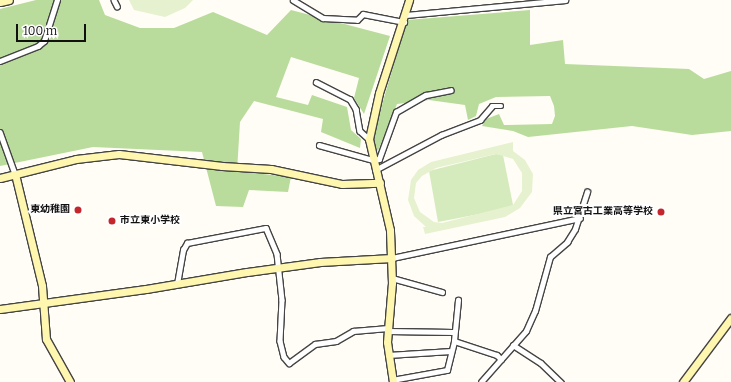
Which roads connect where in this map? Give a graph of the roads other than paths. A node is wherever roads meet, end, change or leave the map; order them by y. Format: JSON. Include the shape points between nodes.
{"nodes":[{"id":1,"x":9,"y":0,"type":"edge"},
{"id":2,"x":57,"y":0,"type":"edge"},
{"id":3,"x":114,"y":0,"type":"edge"},
{"id":4,"x":293,"y":0,"type":"edge"},
{"id":5,"x":409,"y":0,"type":"edge"},
{"id":6,"x":565,"y":0,"type":"edge"},
{"id":7,"x":0,"y":2,"type":"edge"},
{"id":8,"x":117,"y":6,"type":"dead end"},
{"id":9,"x":405,"y":19,"type":"junction"},
{"id":10,"x":0,"y":61,"type":"edge"},
{"id":11,"x":316,"y":82,"type":"dead end"},
{"id":12,"x":451,"y":90,"type":"dead end"},
{"id":13,"x":501,"y":106,"type":"dead end"},
{"id":14,"x":0,"y":132,"type":"edge"},
{"id":15,"x":369,"y":139,"type":"junction"},
{"id":16,"x":318,"y":145,"type":"dead end"},
{"id":17,"x":372,"y":160,"type":"junction"},
{"id":18,"x":375,"y":170,"type":"junction"},
{"id":19,"x":15,"y":174,"type":"junction"},
{"id":20,"x":0,"y":178,"type":"edge"},
{"id":21,"x":380,"y":183,"type":"junction"},
{"id":22,"x":587,"y":192,"type":"dead end"},
{"id":23,"x":580,"y":218,"type":"junction"},
{"id":24,"x":392,"y":258,"type":"junction"},
{"id":25,"x":280,"y":269,"type":"junction"},
{"id":26,"x":392,"y":278,"type":"junction"},
{"id":27,"x":177,"y":284,"type":"junction"},
{"id":28,"x":442,"y":292,"type":"dead end"},
{"id":29,"x":458,"y":300,"type":"dead end"},
{"id":30,"x":45,"y":302,"type":"junction"},
{"id":31,"x":0,"y":309,"type":"edge"},
{"id":32,"x":731,"y":318,"type":"edge"},
{"id":33,"x":388,"y":329,"type":"junction"},
{"id":34,"x":453,"y":332,"type":"junction"},
{"id":35,"x":454,"y":341,"type":"junction"},
{"id":36,"x":514,"y":345,"type":"junction"},
{"id":37,"x":451,"y":350,"type":"junction"},
{"id":38,"x":388,"y":355,"type":"junction"},
{"id":39,"x":501,"y":359,"type":"junction"},
{"id":40,"x":392,"y":381,"type":"edge"},
{"id":41,"x":70,"y":382,"type":"edge"},
{"id":42,"x":481,"y":382,"type":"edge"},
{"id":43,"x":560,"y":382,"type":"edge"},
{"id":44,"x":683,"y":382,"type":"edge"}],
"edges":[{"from":1,"to":7,"type":"street"},
{"from":2,"to":10,"type":"street","via":[[44,41]]},
{"from":3,"to":8,"type":"street"},
{"from":4,"to":9,"type":"street","via":[[323,18],[357,20],[363,14]]},
{"from":5,"to":9,"type":"street"},
{"from":6,"to":9,"type":"street"},
{"from":9,"to":15,"type":"street","via":[[379,93]]},
{"from":11,"to":15,"type":"street","via":[[350,100],[356,109],[360,131]]},
{"from":12,"to":17,"type":"street","via":[[426,95],[396,112],[382,155]]},
{"from":13,"to":18,"type":"street","via":[[492,106],[480,120],[441,135]]},
{"from":14,"to":19,"type":"street"},
{"from":15,"to":17,"type":"street"},
{"from":16,"to":17,"type":"street"},
{"from":17,"to":18,"type":"street"},
{"from":18,"to":21,"type":"street"},
{"from":19,"to":20,"type":"street"},
{"from":19,"to":21,"type":"street","via":[[83,157],[119,154],[270,169],[342,184]]},
{"from":19,"to":30,"type":"street"},
{"from":21,"to":24,"type":"street","via":[[390,230]]},
{"from":22,"to":23,"type":"street"},
{"from":23,"to":24,"type":"street"},
{"from":23,"to":36,"type":"street","via":[[567,242],[550,257],[535,310],[526,331]]},
{"from":24,"to":25,"type":"street","via":[[320,262]]},
{"from":24,"to":26,"type":"street"},
{"from":25,"to":27,"type":"street"},
{"from":25,"to":27,"type":"street","via":[[274,244],[266,228],[187,243],[183,250]]},
{"from":25,"to":33,"type":"street","via":[[280,341],[284,358],[289,363],[315,344],[336,341],[353,331]]},
{"from":26,"to":28,"type":"street"},
{"from":26,"to":33,"type":"street"},
{"from":27,"to":30,"type":"street"},
{"from":29,"to":34,"type":"street"},
{"from":30,"to":31,"type":"street"},
{"from":30,"to":41,"type":"street","via":[[46,339]]},
{"from":32,"to":44,"type":"street"},
{"from":33,"to":34,"type":"street"},
{"from":33,"to":38,"type":"street"},
{"from":34,"to":35,"type":"street"},
{"from":35,"to":37,"type":"street"},
{"from":35,"to":39,"type":"street","via":[[497,355]]},
{"from":36,"to":39,"type":"street"},
{"from":36,"to":43,"type":"street","via":[[541,362]]},
{"from":37,"to":38,"type":"street"},
{"from":37,"to":40,"type":"street","via":[[447,370]]},
{"from":38,"to":40,"type":"street"},
{"from":39,"to":42,"type":"street"}]}
